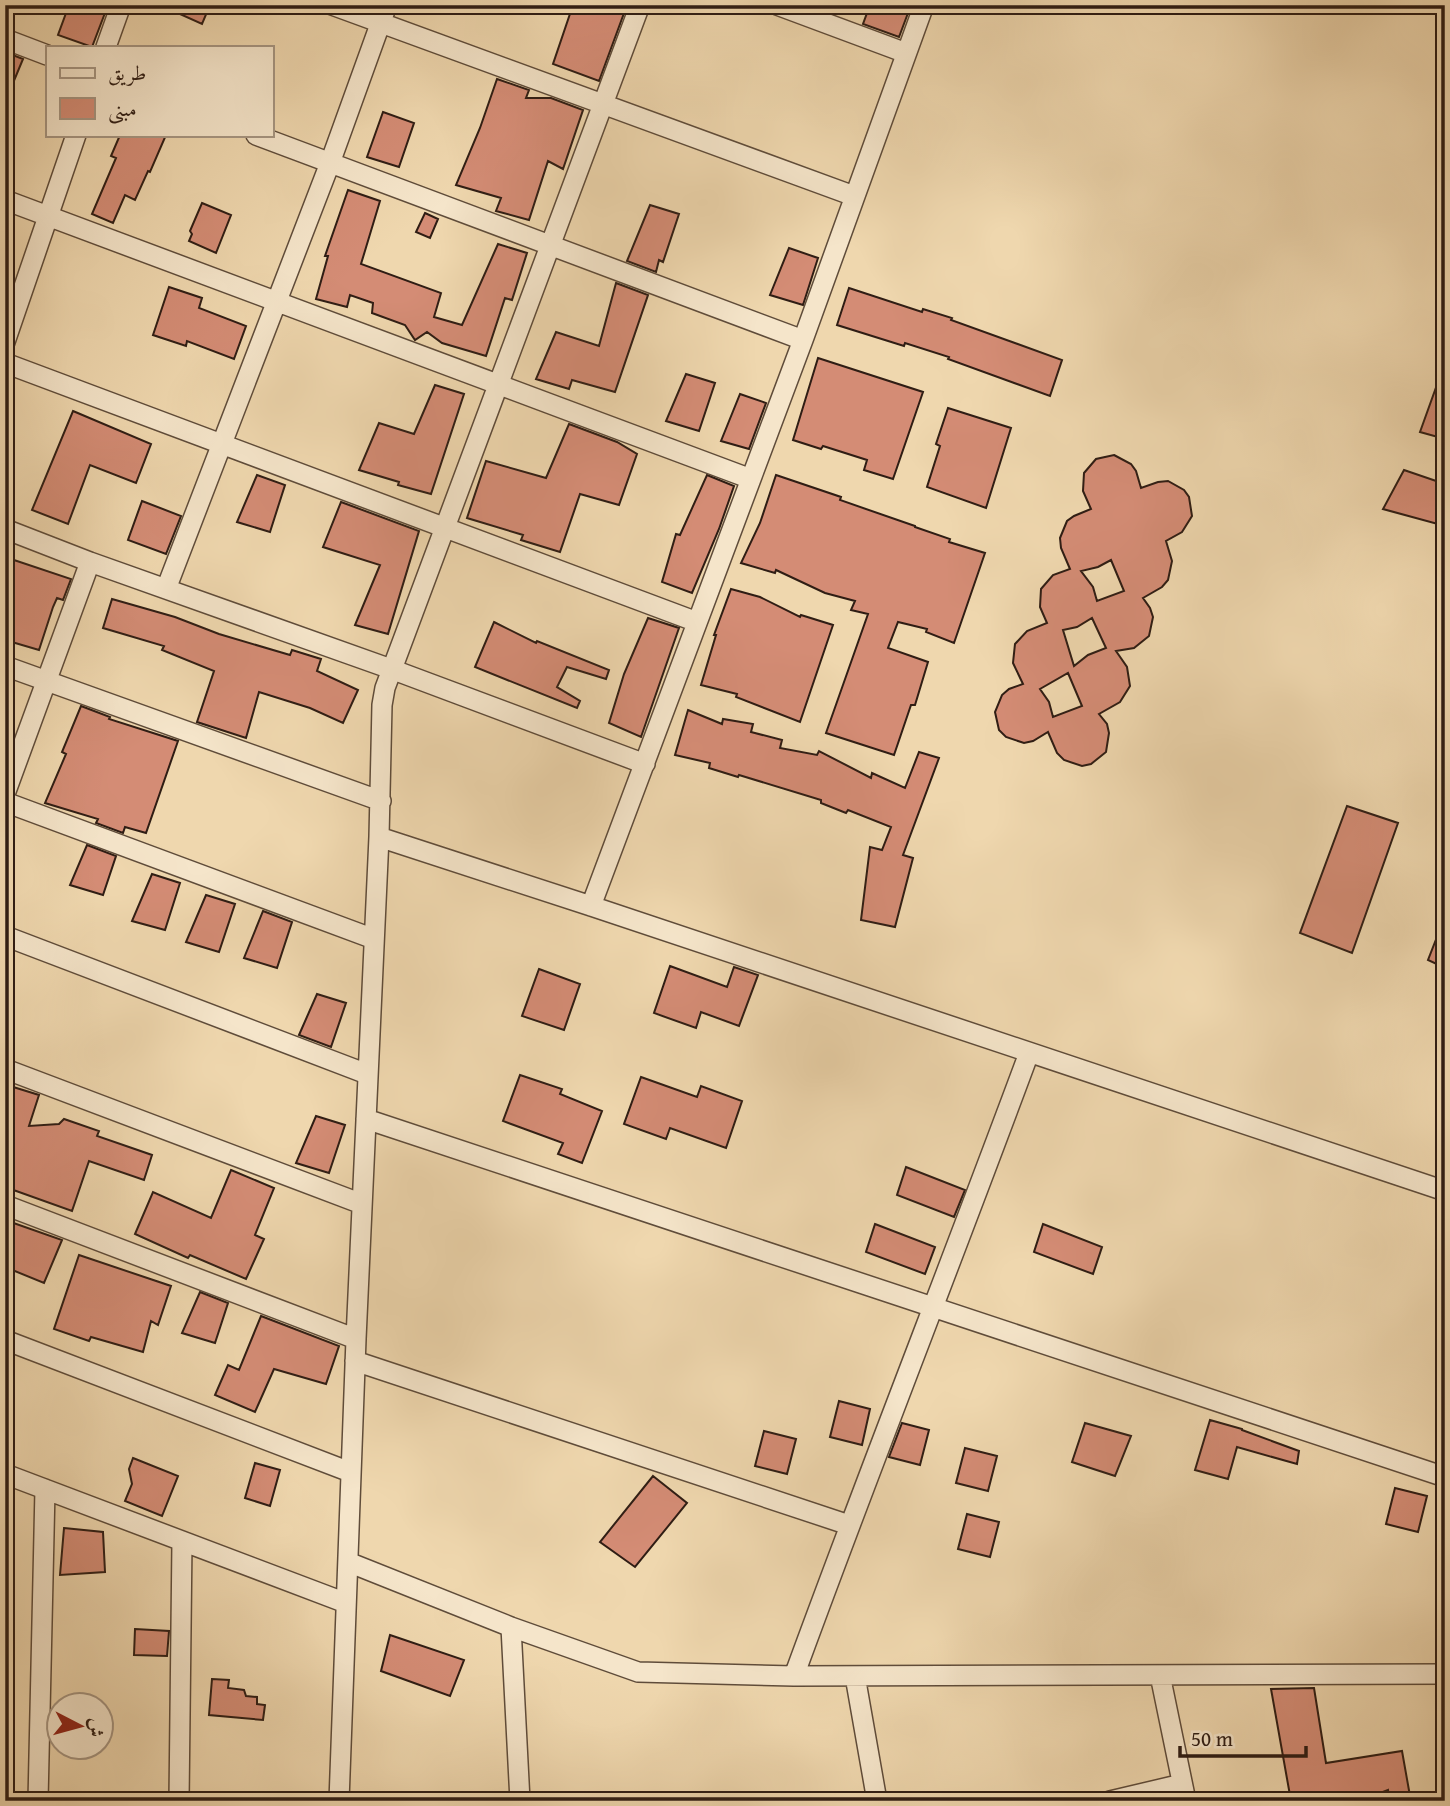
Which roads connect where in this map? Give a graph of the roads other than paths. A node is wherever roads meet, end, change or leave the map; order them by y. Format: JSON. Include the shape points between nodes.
{"nodes":[{"id":1,"x":121,"y":5,"type":"edge"},
{"id":2,"x":332,"y":5,"type":"edge"},
{"id":3,"x":387,"y":5,"type":"edge"},
{"id":4,"x":640,"y":5,"type":"edge"},
{"id":5,"x":777,"y":5,"type":"edge"},
{"id":6,"x":925,"y":5,"type":"edge"},
{"id":7,"x":380,"y":24,"type":"junction"},
{"id":8,"x":5,"y":39,"type":"edge"},
{"id":9,"x":107,"y":46,"type":"edge"},
{"id":10,"x":906,"y":53,"type":"junction"},
{"id":11,"x":46,"y":55,"type":"edge"},
{"id":12,"x":603,"y":104,"type":"junction"},
{"id":13,"x":76,"y":136,"type":"edge"},
{"id":14,"x":259,"y":136,"type":"edge"},
{"id":15,"x":330,"y":163,"type":"junction"},
{"id":16,"x":854,"y":196,"type":"junction"},
{"id":17,"x":5,"y":200,"type":"edge"},
{"id":18,"x":49,"y":216,"type":"junction"},
{"id":19,"x":550,"y":245,"type":"junction"},
{"id":20,"x":276,"y":301,"type":"junction"},
{"id":21,"x":803,"y":340,"type":"junction"},
{"id":22,"x":5,"y":342,"type":"edge"},
{"id":23,"x":5,"y":363,"type":"edge"},
{"id":24,"x":498,"y":384,"type":"junction"},
{"id":25,"x":222,"y":444,"type":"junction"},
{"id":26,"x":751,"y":479,"type":"junction"},
{"id":27,"x":444,"y":527,"type":"junction"},
{"id":28,"x":5,"y":529,"type":"edge"},
{"id":29,"x":90,"y":562,"type":"junction"},
{"id":30,"x":166,"y":589,"type":"junction"},
{"id":31,"x":697,"y":622,"type":"junction"},
{"id":32,"x":5,"y":666,"type":"edge"},
{"id":33,"x":391,"y":669,"type":"junction"},
{"id":34,"x":47,"y":681,"type":"junction"},
{"id":35,"x":645,"y":764,"type":"junction"},
{"id":36,"x":5,"y":794,"type":"edge"},
{"id":37,"x":5,"y":802,"type":"edge"},
{"id":38,"x":381,"y":802,"type":"junction"},
{"id":39,"x":379,"y":837,"type":"junction"},
{"id":40,"x":591,"y":906,"type":"junction"},
{"id":41,"x":5,"y":936,"type":"edge"},
{"id":42,"x":374,"y":939,"type":"junction"},
{"id":43,"x":1029,"y":1054,"type":"junction"},
{"id":44,"x":5,"y":1069,"type":"edge"},
{"id":45,"x":367,"y":1074,"type":"junction"},
{"id":46,"x":366,"y":1119,"type":"junction"},
{"id":47,"x":1445,"y":1191,"type":"edge"},
{"id":48,"x":362,"y":1204,"type":"junction"},
{"id":49,"x":5,"y":1205,"type":"edge"},
{"id":50,"x":935,"y":1307,"type":"junction"},
{"id":51,"x":356,"y":1339,"type":"junction"},
{"id":52,"x":5,"y":1340,"type":"edge"},
{"id":53,"x":355,"y":1361,"type":"junction"},
{"id":54,"x":350,"y":1472,"type":"junction"},
{"id":55,"x":5,"y":1474,"type":"edge"},
{"id":56,"x":1445,"y":1476,"type":"edge"},
{"id":57,"x":45,"y":1489,"type":"junction"},
{"id":58,"x":849,"y":1525,"type":"junction"},
{"id":59,"x":182,"y":1541,"type":"junction"},
{"id":60,"x":348,"y":1562,"type":"junction"},
{"id":61,"x":346,"y":1603,"type":"junction"},
{"id":62,"x":510,"y":1627,"type":"junction"},
{"id":63,"x":1445,"y":1674,"type":"edge"},
{"id":64,"x":1160,"y":1675,"type":"junction"},
{"id":65,"x":794,"y":1676,"type":"junction"},
{"id":66,"x":855,"y":1676,"type":"junction"},
{"id":67,"x":1184,"y":1792,"type":"edge"},
{"id":68,"x":38,"y":1801,"type":"edge"},
{"id":69,"x":179,"y":1801,"type":"edge"},
{"id":70,"x":339,"y":1801,"type":"edge"},
{"id":71,"x":520,"y":1801,"type":"edge"},
{"id":72,"x":877,"y":1801,"type":"edge"},
{"id":73,"x":1110,"y":1801,"type":"edge"}],
"edges":[{"from":1,"to":9,"type":"street"},
{"from":2,"to":7,"type":"street"},
{"from":3,"to":7,"type":"street"},
{"from":4,"to":12,"type":"street"},
{"from":5,"to":10,"type":"street"},
{"from":6,"to":10,"type":"street"},
{"from":7,"to":12,"type":"street"},
{"from":7,"to":15,"type":"street"},
{"from":8,"to":11,"type":"street"},
{"from":10,"to":16,"type":"street"},
{"from":12,"to":16,"type":"street"},
{"from":12,"to":19,"type":"street"},
{"from":13,"to":18,"type":"street"},
{"from":14,"to":15,"type":"street"},
{"from":15,"to":19,"type":"street"},
{"from":15,"to":20,"type":"street"},
{"from":16,"to":21,"type":"street"},
{"from":17,"to":18,"type":"street"},
{"from":18,"to":20,"type":"street"},
{"from":18,"to":22,"type":"street"},
{"from":19,"to":21,"type":"street"},
{"from":19,"to":24,"type":"street"},
{"from":20,"to":24,"type":"street"},
{"from":20,"to":25,"type":"street"},
{"from":21,"to":26,"type":"street"},
{"from":23,"to":25,"type":"street"},
{"from":24,"to":26,"type":"street"},
{"from":24,"to":27,"type":"street"},
{"from":25,"to":27,"type":"street"},
{"from":25,"to":30,"type":"street"},
{"from":26,"to":31,"type":"street"},
{"from":27,"to":31,"type":"street"},
{"from":27,"to":33,"type":"street"},
{"from":28,"to":29,"type":"street"},
{"from":29,"to":30,"type":"street"},
{"from":29,"to":34,"type":"street"},
{"from":30,"to":33,"type":"street"},
{"from":31,"to":35,"type":"street"},
{"from":32,"to":34,"type":"street"},
{"from":33,"to":35,"type":"street"},
{"from":33,"to":38,"type":"street","via":[[382,705]]},
{"from":34,"to":36,"type":"street"},
{"from":34,"to":38,"type":"street"},
{"from":35,"to":40,"type":"street"},
{"from":37,"to":42,"type":"street"},
{"from":38,"to":39,"type":"street"},
{"from":39,"to":40,"type":"street"},
{"from":39,"to":42,"type":"street"},
{"from":40,"to":43,"type":"street"},
{"from":41,"to":45,"type":"street"},
{"from":42,"to":45,"type":"street"},
{"from":43,"to":47,"type":"street"},
{"from":43,"to":50,"type":"street"},
{"from":44,"to":48,"type":"street"},
{"from":45,"to":46,"type":"street"},
{"from":46,"to":48,"type":"street"},
{"from":46,"to":50,"type":"street"},
{"from":48,"to":51,"type":"street"},
{"from":49,"to":51,"type":"street"},
{"from":50,"to":56,"type":"street"},
{"from":50,"to":58,"type":"street"},
{"from":51,"to":53,"type":"street"},
{"from":52,"to":54,"type":"street"},
{"from":53,"to":54,"type":"street"},
{"from":53,"to":58,"type":"street"},
{"from":54,"to":60,"type":"street"},
{"from":55,"to":57,"type":"street"},
{"from":57,"to":59,"type":"street"},
{"from":57,"to":68,"type":"street"},
{"from":58,"to":65,"type":"street"},
{"from":59,"to":61,"type":"street"},
{"from":59,"to":69,"type":"street"},
{"from":60,"to":61,"type":"street"},
{"from":60,"to":62,"type":"street"},
{"from":61,"to":70,"type":"street"},
{"from":62,"to":65,"type":"street","via":[[638,1672]]},
{"from":62,"to":71,"type":"street"},
{"from":63,"to":64,"type":"street"},
{"from":64,"to":66,"type":"street"},
{"from":64,"to":67,"type":"street"},
{"from":65,"to":66,"type":"street"},
{"from":66,"to":72,"type":"street"},
{"from":67,"to":73,"type":"street"}]}
